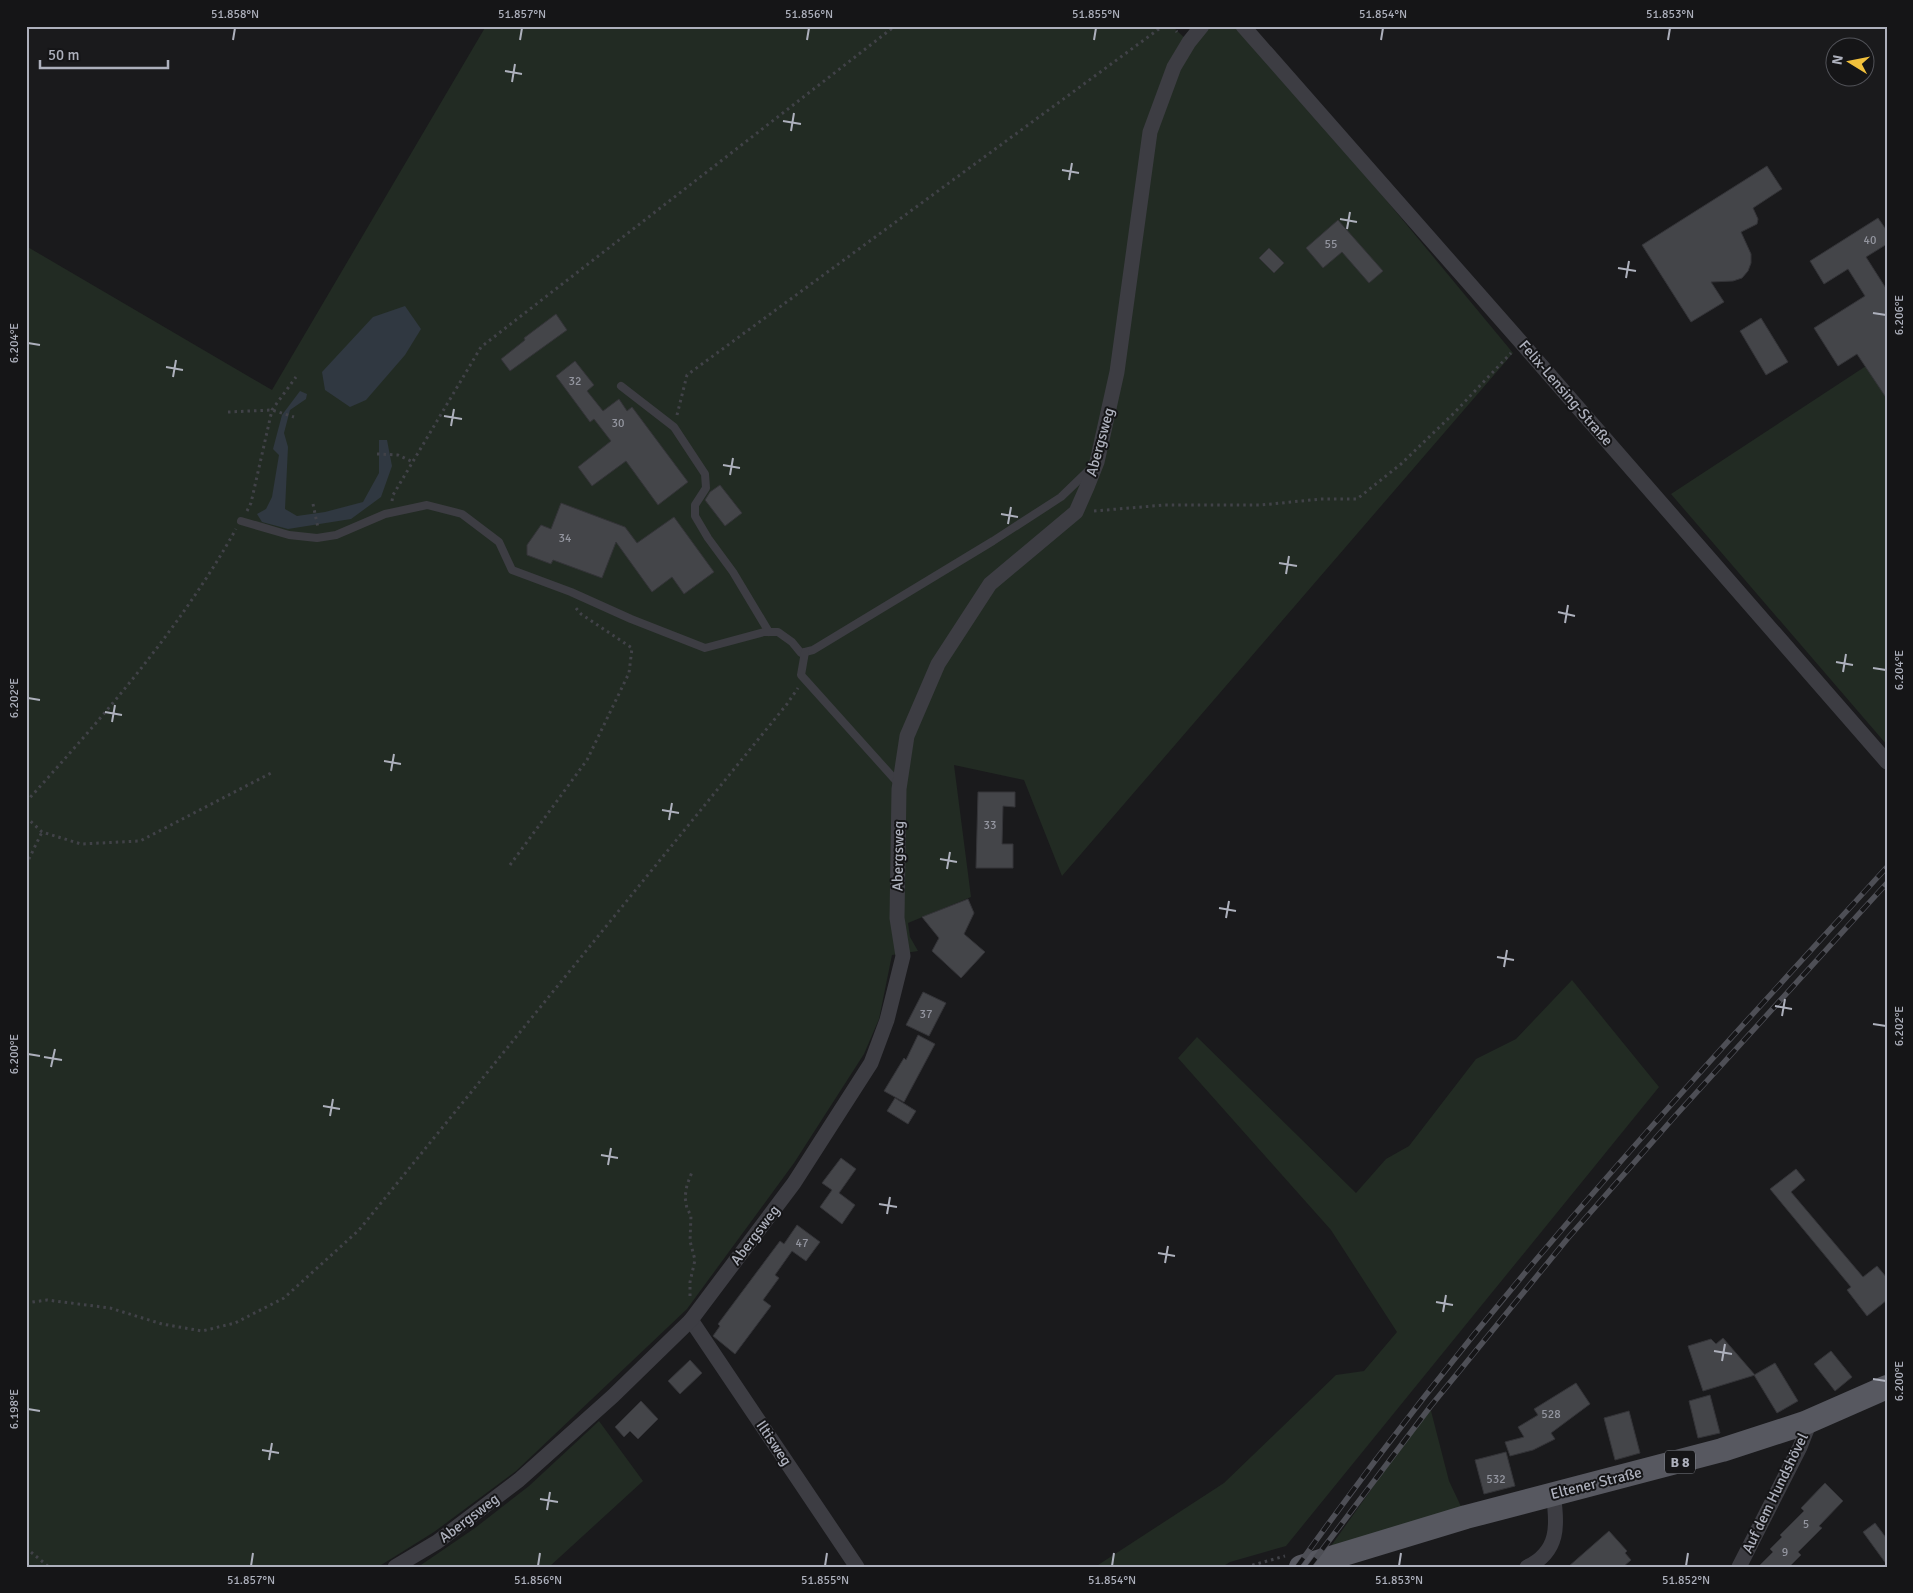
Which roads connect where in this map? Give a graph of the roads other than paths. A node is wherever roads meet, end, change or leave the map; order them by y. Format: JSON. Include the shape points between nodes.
{"nodes":[{"id":1,"x":1202,"y":26,"type":"edge"},
{"id":2,"x":1243,"y":26,"type":"edge"},
{"id":3,"x":621,"y":386,"type":"dead end"},
{"id":4,"x":1097,"y":462,"type":"junction"},
{"id":5,"x":241,"y":521,"type":"road end"},
{"id":6,"x":769,"y":632,"type":"junction"},
{"id":7,"x":804,"y":652,"type":"junction"},
{"id":8,"x":1887,"y":762,"type":"edge"},
{"id":9,"x":900,"y":786,"type":"junction"},
{"id":10,"x":694,"y":1316,"type":"junction"},
{"id":11,"x":1887,"y":1387,"type":"edge"},
{"id":12,"x":1811,"y":1419,"type":"junction"},
{"id":13,"x":1553,"y":1494,"type":"junction"},
{"id":14,"x":395,"y":1567,"type":"edge"},
{"id":15,"x":857,"y":1567,"type":"edge"},
{"id":16,"x":1301,"y":1567,"type":"edge"},
{"id":17,"x":1527,"y":1567,"type":"edge"},
{"id":18,"x":1739,"y":1567,"type":"edge"}],
"edges":[{"from":1,"to":4,"type":"street","name":"Abergsweg","via":[[1174,67],[1150,132],[1117,372]]},
{"from":2,"to":8,"type":"street","name":"Felix-Lensing-Straße"},
{"from":3,"to":6,"type":"lane","via":[[674,427],[706,478],[704,492],[694,511],[698,522]]},
{"from":4,"to":7,"type":"lane","via":[[1061,497],[813,650]]},
{"from":4,"to":9,"type":"street","name":"Abergsweg","via":[[1076,512],[990,584],[938,664],[907,736]]},
{"from":5,"to":6,"type":"lane","via":[[289,535],[317,538],[336,535],[391,513],[427,506],[462,514],[499,542],[512,570],[705,648]]},
{"from":6,"to":7,"type":"lane","via":[[778,632]]},
{"from":7,"to":9,"type":"lane","via":[[801,675]]},
{"from":9,"to":10,"type":"street","name":"Abergsweg","via":[[897,918],[903,956],[871,1063],[794,1183]]},
{"from":10,"to":14,"type":"street","name":"Abergsweg","via":[[613,1396],[519,1480],[437,1542]]},
{"from":10,"to":15,"type":"street","name":"Iltisweg"},
{"from":11,"to":12,"type":"main road","name":"Eltener Straße","number":"B 8"},
{"from":12,"to":13,"type":"main road","name":"Eltener Straße","number":"B 8","via":[[1722,1450]]},
{"from":12,"to":18,"type":"street","name":"Auf dem Hundshövel"},
{"from":13,"to":16,"type":"main road","name":"Eltener Straße","number":"B 8"},
{"from":13,"to":17,"type":"street","via":[[1555,1534],[1548,1551],[1538,1562]]}]}
